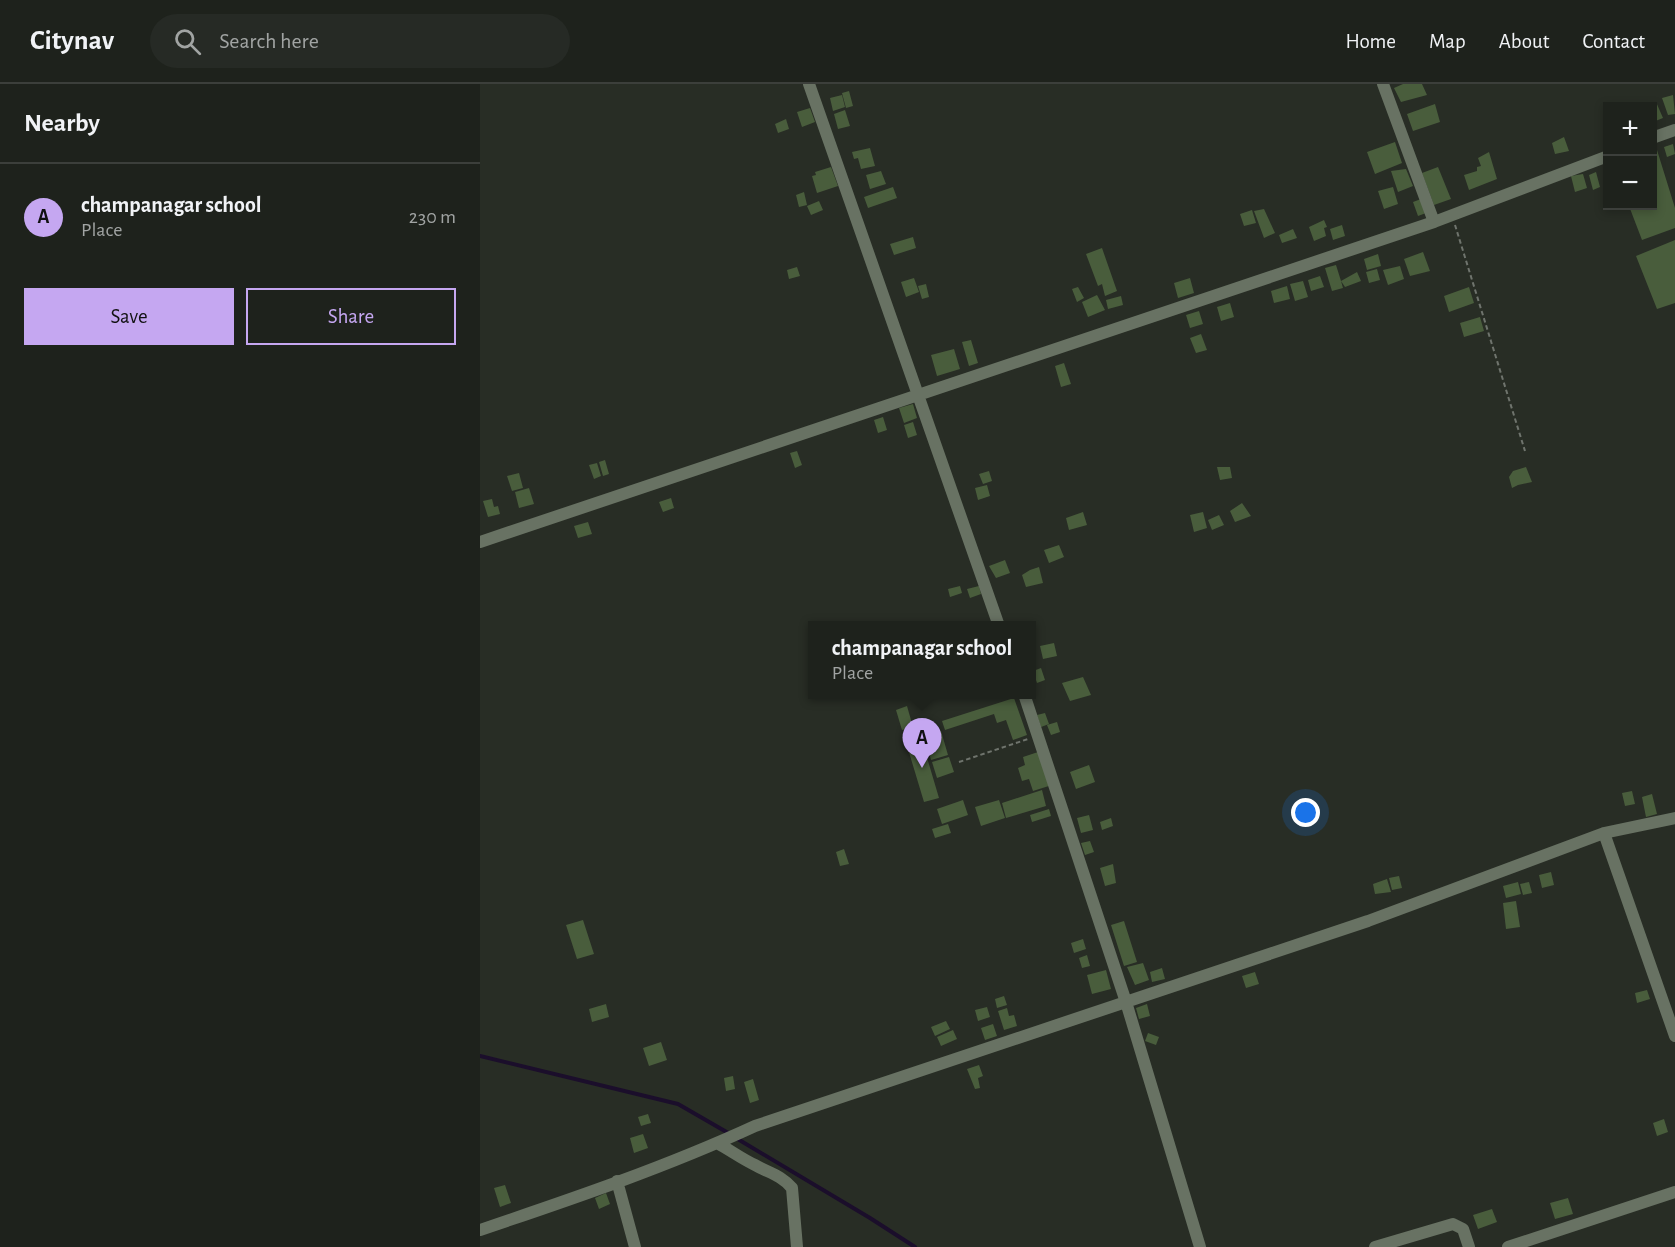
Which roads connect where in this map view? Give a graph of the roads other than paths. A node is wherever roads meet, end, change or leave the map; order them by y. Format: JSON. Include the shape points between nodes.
{"nodes":[{"id":1,"x":809,"y":84,"type":"edge"},
{"id":2,"x":1383,"y":84,"type":"edge"},
{"id":3,"x":1675,"y":130,"type":"edge"},
{"id":4,"x":1657,"y":137,"type":"edge"},
{"id":5,"x":1603,"y":158,"type":"edge"},
{"id":6,"x":1434,"y":222,"type":"junction"},
{"id":7,"x":918,"y":396,"type":"junction"},
{"id":8,"x":480,"y":542,"type":"edge"},
{"id":9,"x":997,"y":621,"type":"edge"},
{"id":10,"x":1026,"y":699,"type":"edge"},
{"id":11,"x":1675,"y":818,"type":"edge"},
{"id":12,"x":1604,"y":833,"type":"junction"},
{"id":13,"x":1126,"y":1002,"type":"junction"},
{"id":14,"x":1675,"y":1035,"type":"edge"},
{"id":15,"x":721,"y":1142,"type":"junction"},
{"id":16,"x":617,"y":1181,"type":"junction"},
{"id":17,"x":1675,"y":1192,"type":"edge"},
{"id":18,"x":480,"y":1230,"type":"edge"},
{"id":19,"x":634,"y":1247,"type":"edge"},
{"id":20,"x":797,"y":1247,"type":"edge"},
{"id":21,"x":1200,"y":1247,"type":"edge"},
{"id":22,"x":1375,"y":1247,"type":"edge"},
{"id":23,"x":1469,"y":1247,"type":"edge"},
{"id":24,"x":1508,"y":1247,"type":"edge"}],
"edges":[{"from":1,"to":7,"type":"street"},
{"from":2,"to":6,"type":"street"},
{"from":3,"to":4,"type":"street"},
{"from":5,"to":6,"type":"street"},
{"from":6,"to":7,"type":"street"},
{"from":7,"to":8,"type":"street"},
{"from":7,"to":9,"type":"street"},
{"from":10,"to":13,"type":"street"},
{"from":11,"to":12,"type":"street"},
{"from":12,"to":13,"type":"street","via":[[1368,921]]},
{"from":12,"to":14,"type":"street"},
{"from":13,"to":15,"type":"street","via":[[755,1126]]},
{"from":13,"to":21,"type":"street"},
{"from":15,"to":16,"type":"street"},
{"from":15,"to":20,"type":"street","via":[[754,1165],[776,1174],[792,1188]]},
{"from":16,"to":18,"type":"street"},
{"from":16,"to":19,"type":"street"},
{"from":17,"to":24,"type":"street"},
{"from":22,"to":23,"type":"street","via":[[1453,1224],[1463,1229]]}]}
